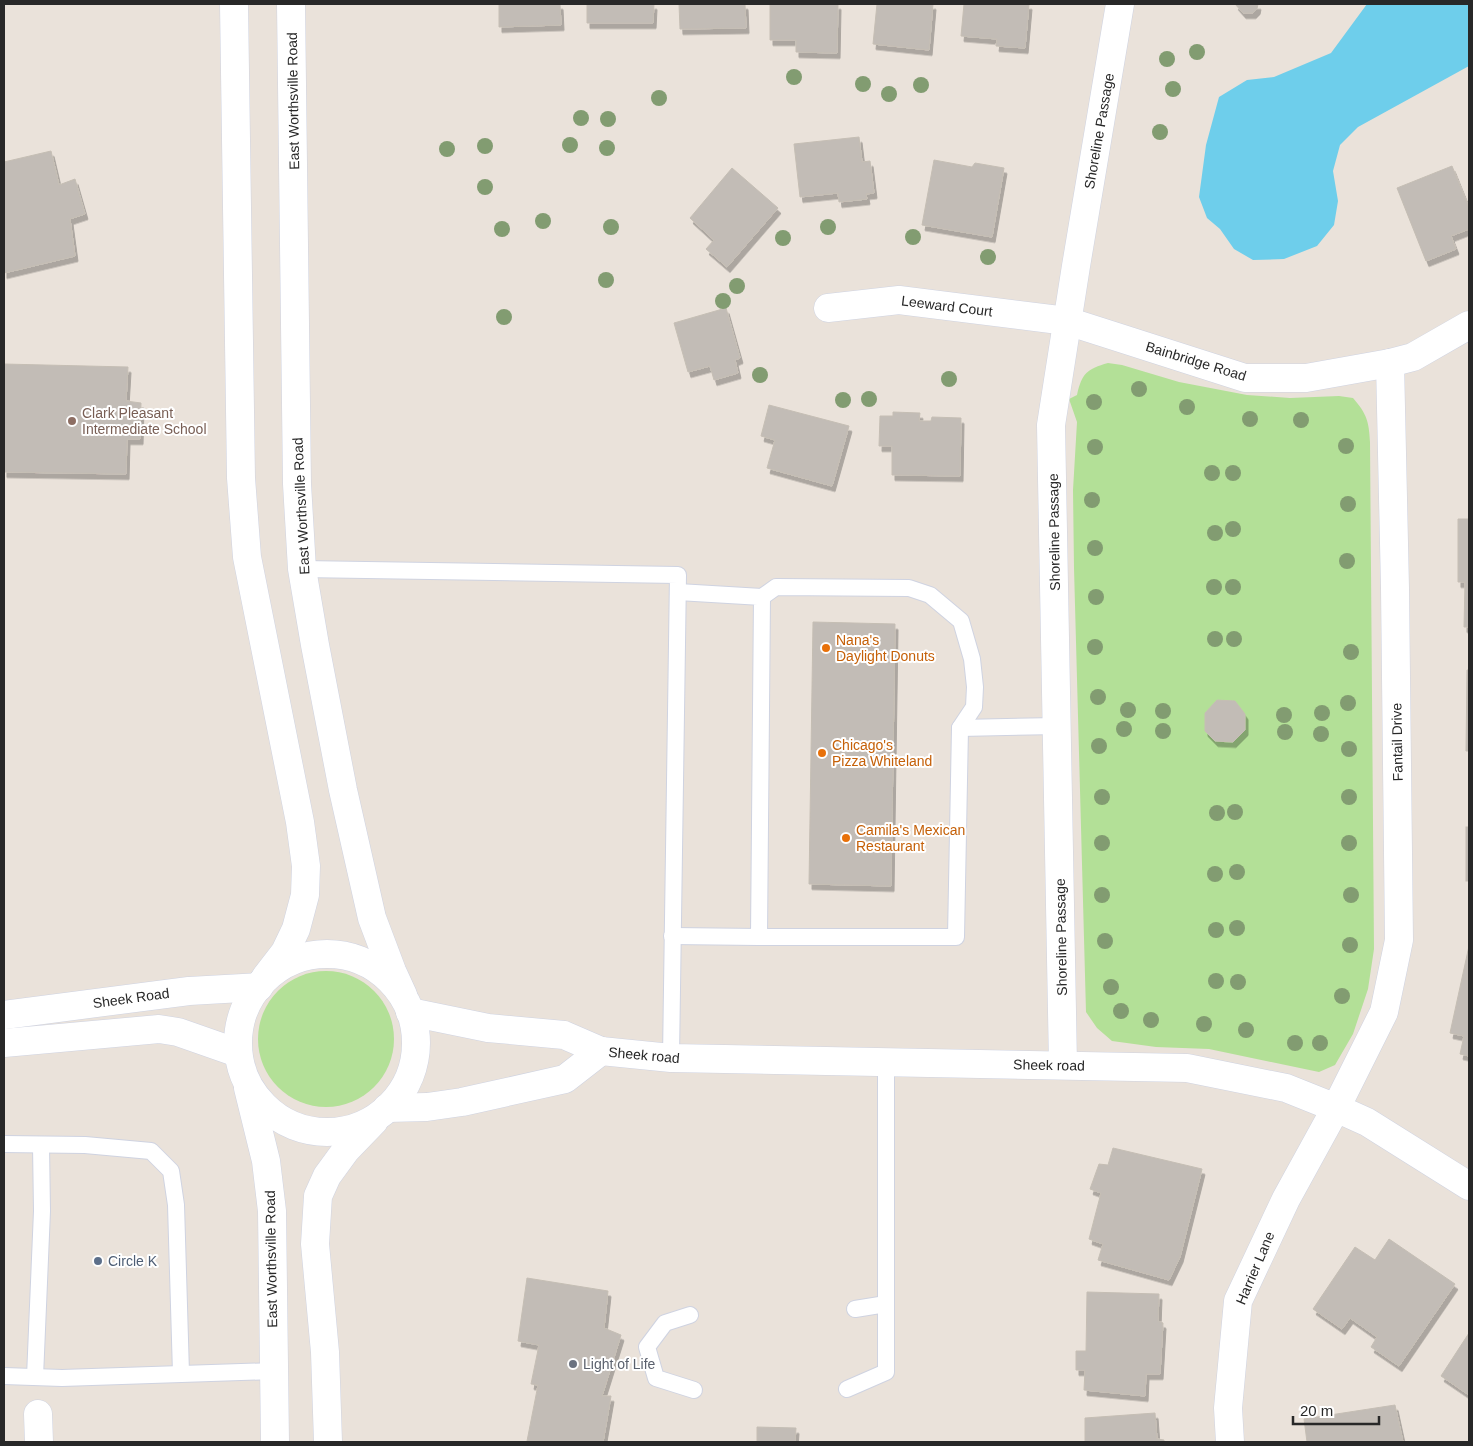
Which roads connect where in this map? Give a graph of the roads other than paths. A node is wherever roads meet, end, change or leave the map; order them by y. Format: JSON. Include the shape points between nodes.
{"nodes":[{"id":1,"x":234,"y":4,"type":"edge"},
{"id":2,"x":291,"y":4,"type":"edge"},
{"id":3,"x":1120,"y":4,"type":"edge"},
{"id":4,"x":828,"y":308,"type":"dead end"},
{"id":5,"x":1067,"y":321,"type":"junction"},
{"id":6,"x":1469,"y":326,"type":"edge"},
{"id":7,"x":1390,"y":363,"type":"junction"},
{"id":8,"x":302,"y":569,"type":"junction"},
{"id":9,"x":678,"y":592,"type":"junction"},
{"id":10,"x":762,"y":596,"type":"junction"},
{"id":11,"x":1058,"y":726,"type":"junction"},
{"id":12,"x":960,"y":728,"type":"junction"},
{"id":13,"x":672,"y":936,"type":"junction"},
{"id":14,"x":759,"y":937,"type":"junction"},
{"id":15,"x":262,"y":982,"type":"junction"},
{"id":16,"x":407,"y":1004,"type":"junction"},
{"id":17,"x":4,"y":1015,"type":"edge"},
{"id":18,"x":4,"y":1043,"type":"edge"},
{"id":19,"x":601,"y":1052,"type":"junction"},
{"id":20,"x":238,"y":1053,"type":"junction"},
{"id":21,"x":671,"y":1058,"type":"junction"},
{"id":22,"x":886,"y":1063,"type":"junction"},
{"id":23,"x":1063,"y":1065,"type":"junction"},
{"id":24,"x":246,"y":1079,"type":"junction"},
{"id":25,"x":1336,"y":1108,"type":"junction"},
{"id":26,"x":384,"y":1111,"type":"junction"},
{"id":27,"x":4,"y":1144,"type":"edge"},
{"id":28,"x":41,"y":1145,"type":"junction"},
{"id":29,"x":1469,"y":1186,"type":"edge"},
{"id":30,"x":886,"y":1304,"type":"junction"},
{"id":31,"x":854,"y":1309,"type":"dead end"},
{"id":32,"x":690,"y":1315,"type":"dead end"},
{"id":33,"x":274,"y":1371,"type":"junction"},
{"id":34,"x":182,"y":1374,"type":"junction"},
{"id":35,"x":4,"y":1376,"type":"edge"},
{"id":36,"x":35,"y":1377,"type":"junction"},
{"id":37,"x":847,"y":1389,"type":"dead end"},
{"id":38,"x":694,"y":1390,"type":"dead end"},
{"id":39,"x":38,"y":1414,"type":"dead end"},
{"id":40,"x":39,"y":1442,"type":"edge"},
{"id":41,"x":275,"y":1442,"type":"edge"},
{"id":42,"x":328,"y":1442,"type":"edge"},
{"id":43,"x":1230,"y":1442,"type":"edge"}],
"edges":[{"from":1,"to":15,"type":"street","via":[[241,478],[247,557],[306,866],[305,895],[296,929],[285,952]]},
{"from":2,"to":8,"type":"street","name":"East Worthsville Road","via":[[297,484]]},
{"from":3,"to":5,"type":"street","name":"Shoreline Passage"},
{"from":4,"to":5,"type":"street","name":"Leeward Court","via":[[899,300]]},
{"from":5,"to":7,"type":"street","name":"Bainbridge Road","via":[[1244,378],[1306,378]]},
{"from":5,"to":11,"type":"street","name":"Shoreline Passage","via":[[1051,425]]},
{"from":6,"to":7,"type":"street","name":"Bainbridge Road","via":[[1413,357]]},
{"from":7,"to":25,"type":"street","name":"Fantail Drive","via":[[1399,940],[1384,1012]]},
{"from":8,"to":9,"type":"lane","via":[[678,575]]},
{"from":8,"to":16,"type":"street","name":"East Worthsville Road","via":[[372,918]]},
{"from":9,"to":10,"type":"lane"},
{"from":9,"to":13,"type":"lane"},
{"from":10,"to":12,"type":"lane","via":[[776,587],[910,588],[930,595],[961,621],[972,659],[974,707]]},
{"from":10,"to":14,"type":"lane"},
{"from":11,"to":12,"type":"lane"},
{"from":11,"to":23,"type":"street","name":"Shoreline Passage"},
{"from":12,"to":14,"type":"lane","via":[[956,937]]},
{"from":13,"to":14,"type":"lane"},
{"from":13,"to":21,"type":"lane"},
{"from":15,"to":16,"type":"street","via":[[287,962],[312,954],[339,953],[364,960],[386,975]]},
{"from":15,"to":17,"type":"street","name":"Sheek Road"},
{"from":15,"to":20,"type":"street","via":[[248,1000],[239,1027]]},
{"from":16,"to":19,"type":"street","name":"Sheek road","via":[[488,1028],[564,1035]]},
{"from":16,"to":26,"type":"street","via":[[414,1020],[417,1046],[412,1072],[399,1096]]},
{"from":18,"to":20,"type":"street","via":[[159,1029],[178,1032]]},
{"from":19,"to":21,"type":"street","name":"Sheek road"},
{"from":19,"to":26,"type":"street","name":"Sheek road","via":[[565,1079],[462,1102]]},
{"from":20,"to":24,"type":"street"},
{"from":21,"to":22,"type":"street","name":"Sheek road"},
{"from":22,"to":23,"type":"street","name":"Sheek road"},
{"from":22,"to":30,"type":"lane"},
{"from":23,"to":25,"type":"street","name":"Sheek road","via":[[1187,1068],[1286,1088]]},
{"from":24,"to":26,"type":"street","via":[[260,1101],[280,1119],[305,1129],[331,1132],[357,1127]]},
{"from":24,"to":33,"type":"street","name":"East Worthsville Road","via":[[266,1161],[270,1196]]},
{"from":25,"to":29,"type":"street","name":"Sheek road","via":[[1367,1122]]},
{"from":25,"to":43,"type":"street","name":"Harrier Lane","via":[[1286,1199],[1238,1301],[1228,1408]]},
{"from":26,"to":42,"type":"street","via":[[346,1150],[327,1176],[318,1196],[315,1244],[326,1352]]},
{"from":27,"to":28,"type":"lane"},
{"from":28,"to":34,"type":"lane","via":[[151,1151],[171,1171],[176,1205]]},
{"from":28,"to":36,"type":"lane","via":[[42,1211]]},
{"from":30,"to":31,"type":"lane"},
{"from":30,"to":37,"type":"lane","via":[[886,1372]]},
{"from":32,"to":38,"type":"lane","via":[[664,1323],[646,1347],[656,1378]]},
{"from":33,"to":34,"type":"lane"},
{"from":33,"to":41,"type":"street","name":"East Worthsville Road"},
{"from":34,"to":36,"type":"lane"},
{"from":35,"to":36,"type":"lane"},
{"from":39,"to":40,"type":"street"}]}
